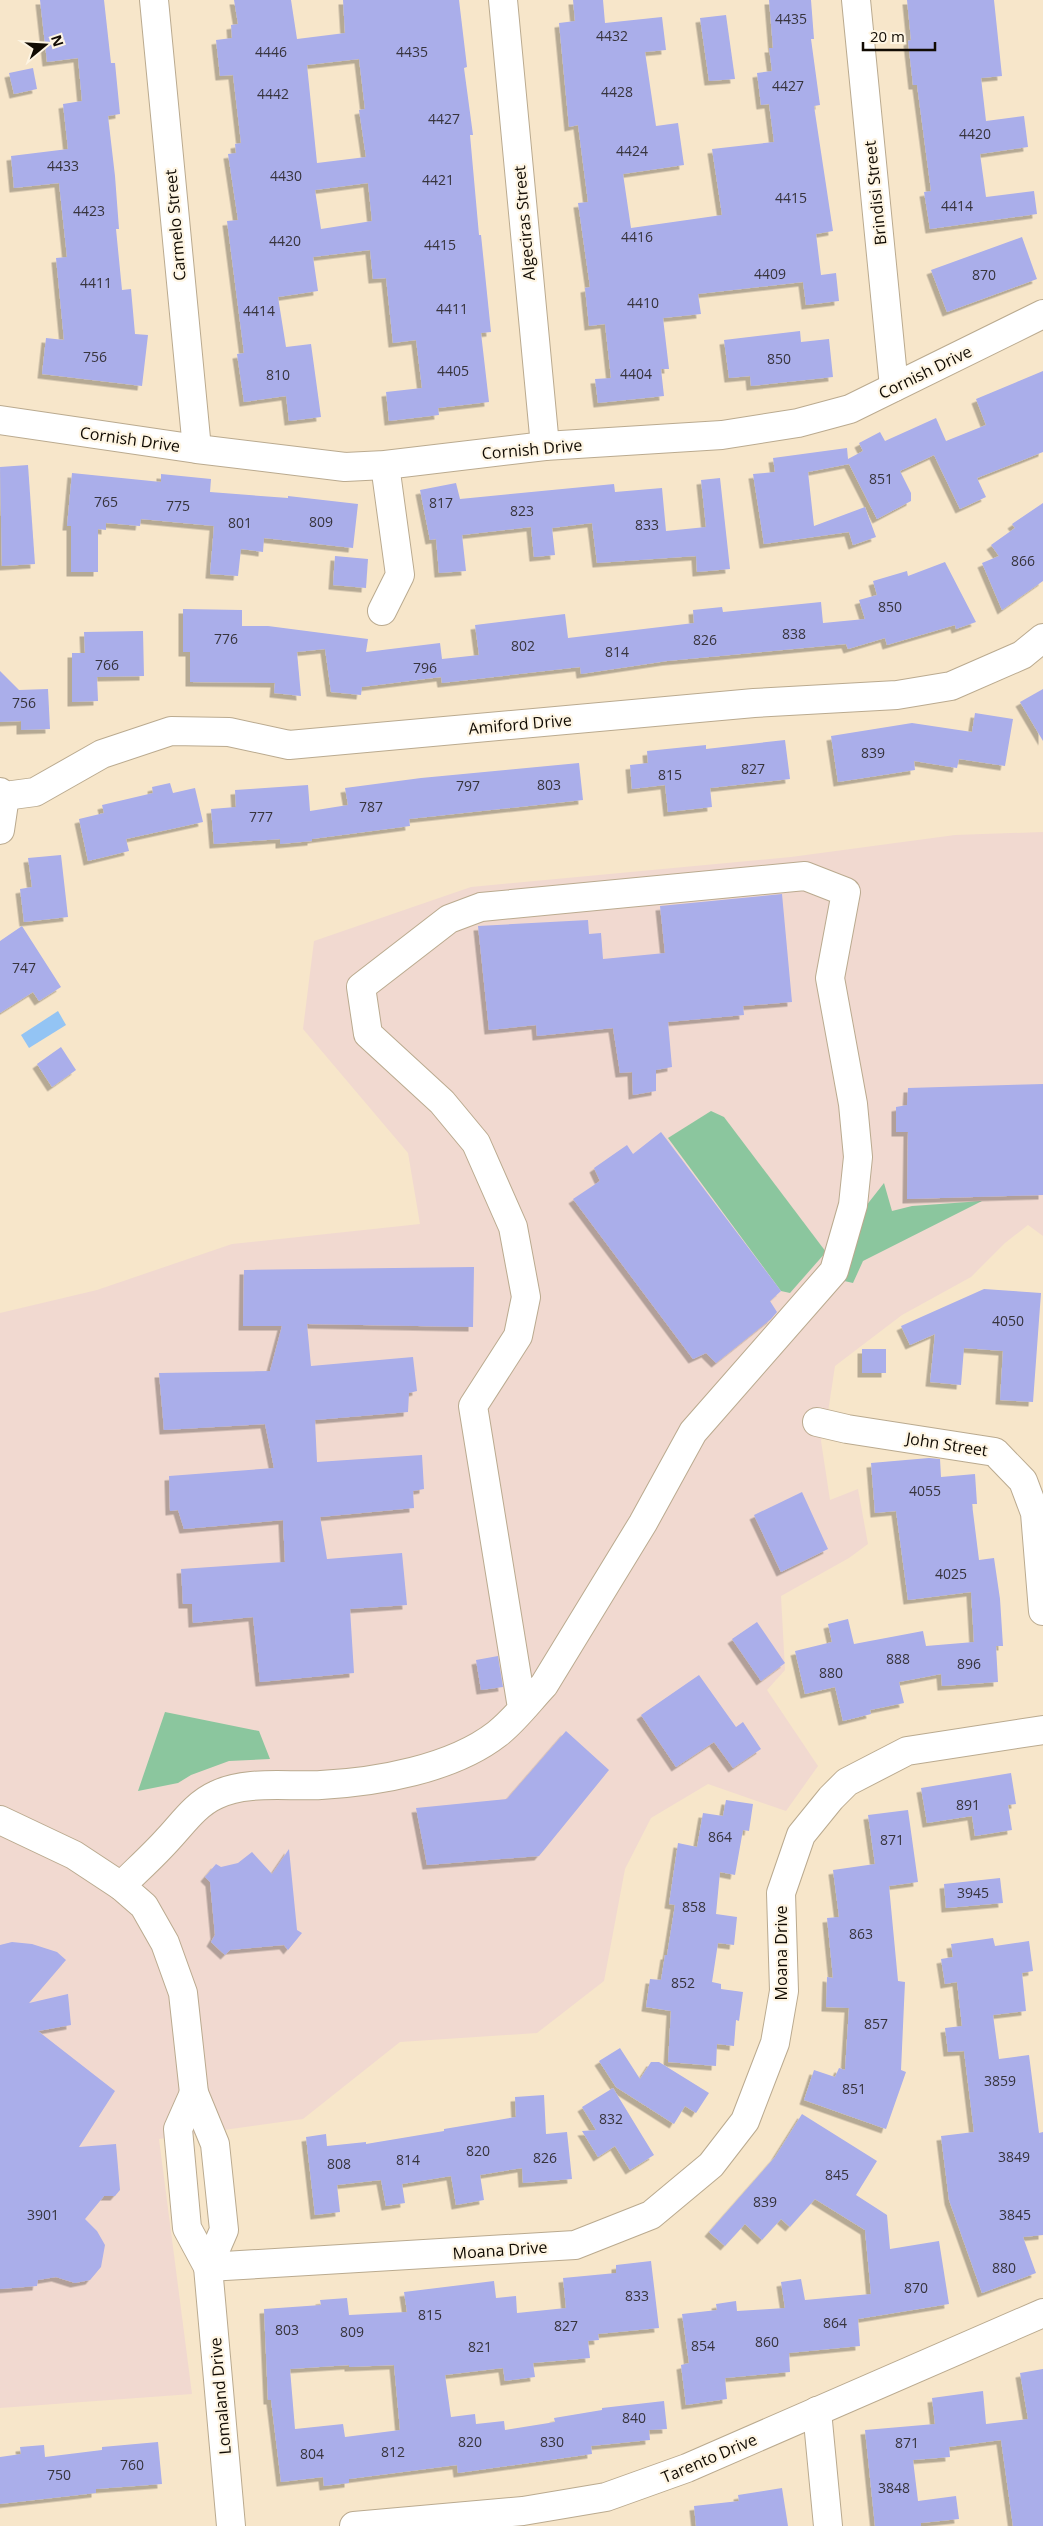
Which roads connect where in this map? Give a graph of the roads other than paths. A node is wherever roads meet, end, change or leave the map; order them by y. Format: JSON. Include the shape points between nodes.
{"nodes":[{"id":1,"x":154,"y":0,"type":"edge"},
{"id":2,"x":503,"y":0,"type":"edge"},
{"id":3,"x":856,"y":0,"type":"edge"},
{"id":4,"x":1043,"y":314,"type":"edge"},
{"id":5,"x":894,"y":387,"type":"junction"},
{"id":6,"x":0,"y":420,"type":"edge"},
{"id":7,"x":545,"y":446,"type":"junction"},
{"id":8,"x":197,"y":449,"type":"junction"},
{"id":9,"x":385,"y":464,"type":"junction"},
{"id":10,"x":382,"y":611,"type":"dead end"},
{"id":11,"x":1043,"y":638,"type":"edge"},
{"id":12,"x":3,"y":794,"type":"edge"},
{"id":13,"x":0,"y":830,"type":"edge"},
{"id":14,"x":817,"y":1422,"type":"dead end"},
{"id":15,"x":1036,"y":1495,"type":"edge"},
{"id":16,"x":1043,"y":1611,"type":"edge"},
{"id":17,"x":522,"y":1708,"type":"junction"},
{"id":18,"x":1043,"y":1730,"type":"edge"},
{"id":19,"x":0,"y":1820,"type":"edge"},
{"id":20,"x":121,"y":1886,"type":"junction"},
{"id":21,"x":194,"y":2093,"type":"junction"},
{"id":22,"x":208,"y":2267,"type":"junction"},
{"id":23,"x":1043,"y":2313,"type":"edge"},
{"id":24,"x":817,"y":2411,"type":"junction"},
{"id":25,"x":232,"y":2526,"type":"edge"},
{"id":26,"x":354,"y":2526,"type":"edge"},
{"id":27,"x":828,"y":2526,"type":"edge"}],
"edges":[{"from":1,"to":8,"type":"street","name":"Carmelo Street"},
{"from":2,"to":7,"type":"street","name":"Algeciras Street"},
{"from":3,"to":5,"type":"street","name":"Brindisi Street"},
{"from":4,"to":5,"type":"street","name":"Cornish Drive"},
{"from":5,"to":7,"type":"street","name":"Cornish Drive","via":[[850,409],[798,423],[722,435]]},
{"from":6,"to":8,"type":"street","name":"Cornish Drive"},
{"from":7,"to":9,"type":"street","name":"Cornish Drive"},
{"from":8,"to":9,"type":"street","name":"Cornish Drive","via":[[345,467]]},
{"from":9,"to":10,"type":"street","via":[[400,575]]},
{"from":11,"to":12,"type":"street","name":"Amiford Drive","via":[[1022,655],[951,686],[897,695],[754,703],[288,745],[229,732],[171,732],[102,754],[35,792]]},
{"from":12,"to":13,"type":"street"},
{"from":14,"to":15,"type":"street","name":"John Street","via":[[996,1452]]},
{"from":15,"to":16,"type":"street","name":"John Street"},
{"from":17,"to":17,"type":"street","via":[[544,1686],[556,1667],[643,1524],[693,1432],[834,1271],[853,1205],[858,1157],[853,1104],[830,978],[846,892],[804,876],[481,907],[449,919],[361,987],[368,1034],[442,1102],[476,1143],[513,1227],[526,1296],[518,1336],[473,1406]]},
{"from":17,"to":20,"type":"street","via":[[497,1734],[465,1754],[430,1767],[365,1780],[322,1785],[253,1786],[216,1794],[186,1817]]},
{"from":18,"to":22,"type":"street","name":"Moana Drive","via":[[907,1751],[847,1782],[801,1835],[781,1893],[784,1991],[775,2043],[745,2121],[711,2165],[651,2215],[575,2245]]},
{"from":19,"to":20,"type":"street","name":"Lomaland Drive","via":[[74,1855]]},
{"from":20,"to":21,"type":"street","name":"Lomaland Drive","via":[[144,1906],[165,1943],[183,1993]]},
{"from":21,"to":22,"type":"street","name":"Lomaland Drive","via":[[214,2144],[224,2225]]},
{"from":21,"to":22,"type":"street","name":"Lomaland Drive","via":[[178,2129],[187,2228]]},
{"from":22,"to":25,"type":"street","name":"Lomaland Drive"},
{"from":23,"to":24,"type":"street","name":"Tarento Drive"},
{"from":24,"to":26,"type":"street","name":"Tarento Drive","via":[[687,2468],[606,2497],[523,2511]]},
{"from":24,"to":27,"type":"street"}]}
